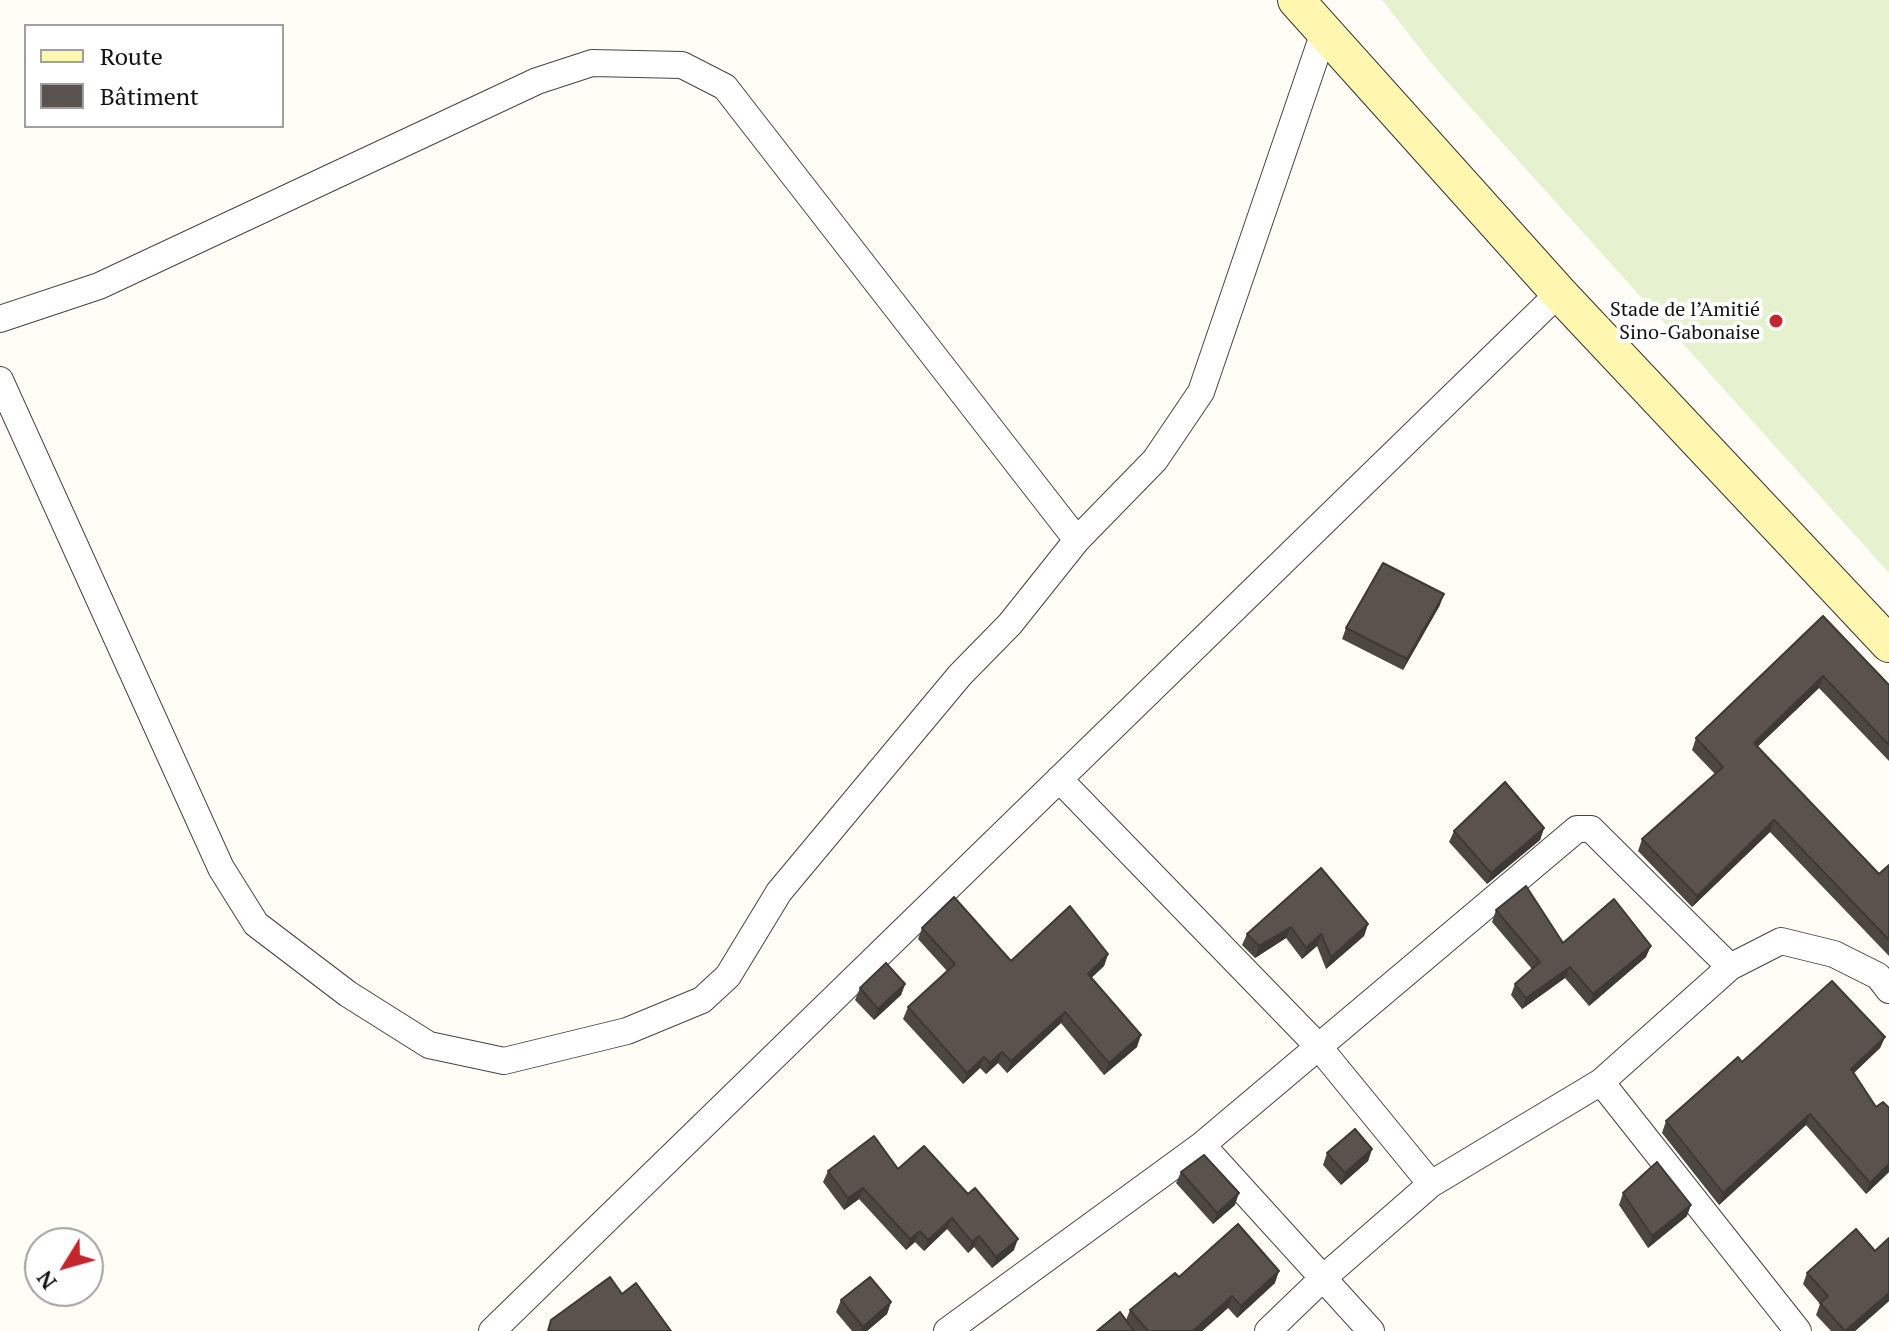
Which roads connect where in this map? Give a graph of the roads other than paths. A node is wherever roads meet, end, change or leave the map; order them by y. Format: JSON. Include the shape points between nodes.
{"nodes":[{"id":1,"x":1296,"y":0,"type":"edge"},
{"id":2,"x":1324,"y":32,"type":"junction"},
{"id":3,"x":1559,"y":293,"type":"junction"},
{"id":4,"x":0,"y":319,"type":"edge"},
{"id":5,"x":0,"y":380,"type":"edge"},
{"id":6,"x":1077,"y":540,"type":"junction"},
{"id":7,"x":1889,"y":644,"type":"edge"},
{"id":8,"x":1059,"y":779,"type":"junction"},
{"id":9,"x":1730,"y":967,"type":"junction"},
{"id":10,"x":1889,"y":990,"type":"edge"},
{"id":11,"x":1318,"y":1046,"type":"junction"},
{"id":12,"x":1601,"y":1082,"type":"junction"},
{"id":13,"x":1202,"y":1145,"type":"junction"},
{"id":14,"x":1431,"y":1184,"type":"junction"},
{"id":15,"x":1322,"y":1279,"type":"junction"},
{"id":16,"x":492,"y":1331,"type":"edge"},
{"id":17,"x":947,"y":1331,"type":"edge"},
{"id":18,"x":1268,"y":1331,"type":"edge"},
{"id":19,"x":1371,"y":1331,"type":"edge"},
{"id":20,"x":1798,"y":1331,"type":"edge"}],
"edges":[{"from":1,"to":2,"type":"main road"},
{"from":2,"to":3,"type":"main road"},
{"from":2,"to":6,"type":"street","via":[[1201,392],[1155,460]]},
{"from":3,"to":7,"type":"main road"},
{"from":3,"to":8,"type":"street"},
{"from":4,"to":6,"type":"street","via":[[99,286],[537,81],[592,63],[682,65],[725,87]]},
{"from":5,"to":6,"type":"street","via":[[221,868],[256,924],[348,994],[429,1045],[504,1061],[627,1031],[702,1000],[728,976],[779,892]]},
{"from":8,"to":11,"type":"street"},
{"from":8,"to":16,"type":"street"},
{"from":9,"to":10,"type":"street","via":[[1781,941],[1834,954],[1878,976]]},
{"from":9,"to":11,"type":"street","via":[[1591,829],[1577,829]]},
{"from":9,"to":12,"type":"street"},
{"from":11,"to":13,"type":"street"},
{"from":11,"to":14,"type":"street"},
{"from":12,"to":14,"type":"street"},
{"from":12,"to":20,"type":"street"},
{"from":13,"to":15,"type":"street"},
{"from":13,"to":17,"type":"street"},
{"from":14,"to":15,"type":"street"},
{"from":15,"to":18,"type":"street"},
{"from":15,"to":19,"type":"street"}]}
